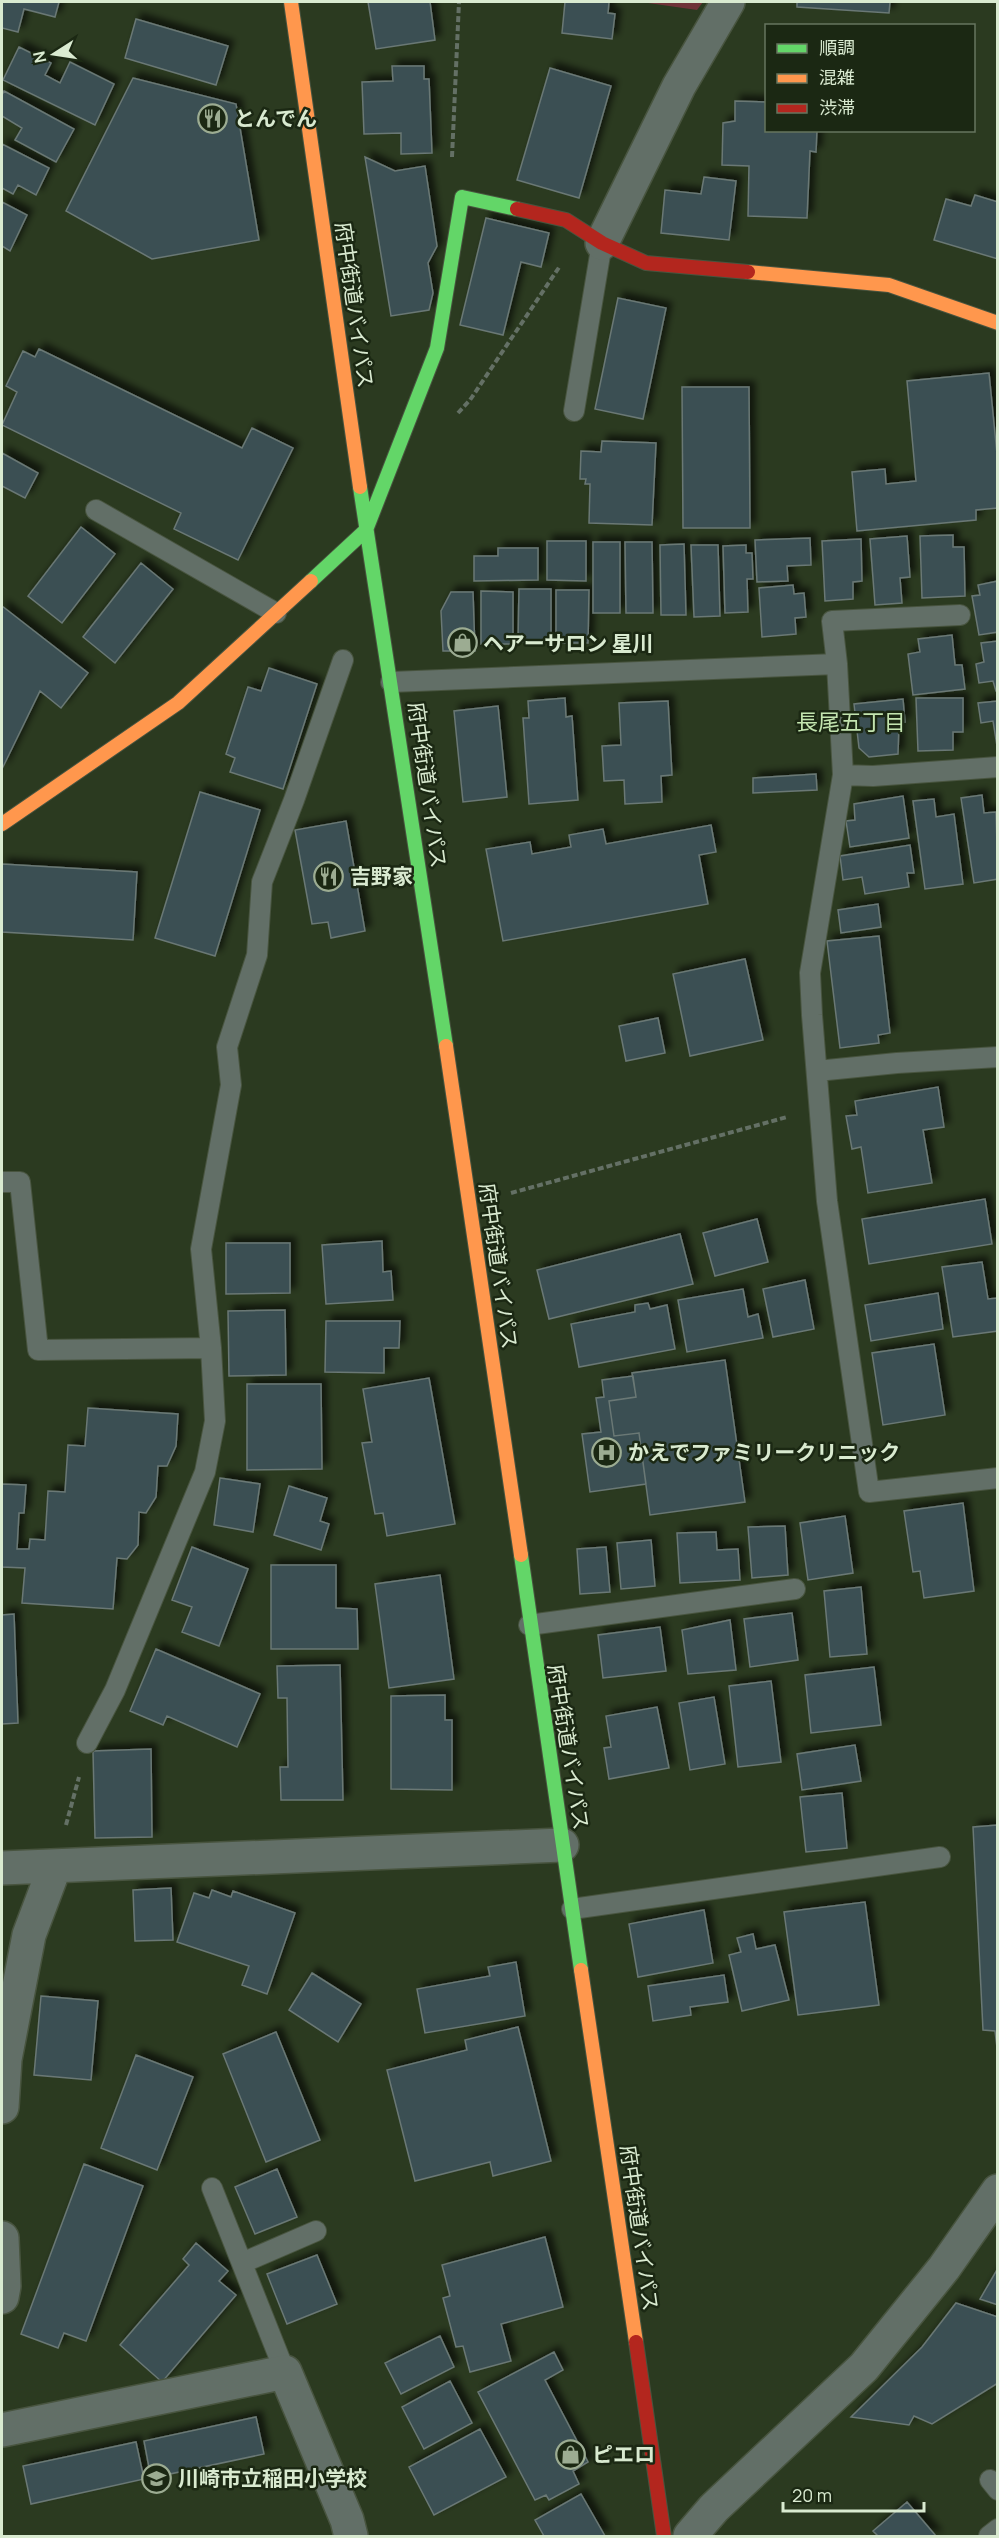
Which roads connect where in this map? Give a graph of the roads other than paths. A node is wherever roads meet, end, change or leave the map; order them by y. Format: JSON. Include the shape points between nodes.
{"nodes":[{"id":1,"x":291,"y":2,"type":"edge"},
{"id":2,"x":728,"y":2,"type":"edge"},
{"id":3,"x":602,"y":243,"type":"junction"},
{"id":4,"x":998,"y":323,"type":"edge"},
{"id":5,"x":574,"y":411,"type":"dead end"},
{"id":6,"x":96,"y":510,"type":"dead end"},
{"id":7,"x":366,"y":530,"type":"junction"},
{"id":8,"x":276,"y":613,"type":"junction"},
{"id":9,"x":960,"y":615,"type":"dead end"},
{"id":10,"x":343,"y":660,"type":"dead end"},
{"id":11,"x":837,"y":664,"type":"junction"},
{"id":12,"x":391,"y":682,"type":"junction"},
{"id":13,"x":998,"y":766,"type":"edge"},
{"id":14,"x":843,"y":775,"type":"junction"},
{"id":15,"x":2,"y":824,"type":"edge"},
{"id":16,"x":998,"y":1057,"type":"edge"},
{"id":17,"x":817,"y":1071,"type":"junction"},
{"id":18,"x":2,"y":1182,"type":"edge"},
{"id":19,"x":211,"y":1348,"type":"junction"},
{"id":20,"x":998,"y":1478,"type":"edge"},
{"id":21,"x":795,"y":1590,"type":"dead end"},
{"id":22,"x":529,"y":1625,"type":"junction"},
{"id":23,"x":87,"y":1743,"type":"road end"},
{"id":24,"x":562,"y":1845,"type":"junction"},
{"id":25,"x":940,"y":1857,"type":"dead end"},
{"id":26,"x":55,"y":1866,"type":"junction"},
{"id":27,"x":2,"y":1868,"type":"edge"},
{"id":28,"x":572,"y":1909,"type":"junction"},
{"id":29,"x":2,"y":2107,"type":"edge"},
{"id":30,"x":212,"y":2188,"type":"dead end"},
{"id":31,"x":998,"y":2191,"type":"edge"},
{"id":32,"x":316,"y":2231,"type":"dead end"},
{"id":33,"x":2,"y":2238,"type":"edge"},
{"id":34,"x":242,"y":2263,"type":"junction"},
{"id":35,"x":2,"y":2297,"type":"edge"},
{"id":36,"x":285,"y":2372,"type":"junction"},
{"id":37,"x":2,"y":2430,"type":"edge"},
{"id":38,"x":998,"y":2529,"type":"edge"},
{"id":39,"x":351,"y":2536,"type":"edge"},
{"id":40,"x":664,"y":2536,"type":"edge"},
{"id":41,"x":690,"y":2536,"type":"edge"},
{"id":42,"x":989,"y":2536,"type":"edge"}],
"edges":[{"from":1,"to":7,"type":"street","name":"府中街道バイパス"},
{"from":2,"to":3,"type":"street","via":[[679,86]]},
{"from":3,"to":4,"type":"street","via":[[646,263],[889,285]]},
{"from":3,"to":5,"type":"lane"},
{"from":3,"to":7,"type":"street","via":[[566,219],[462,197],[437,348]]},
{"from":6,"to":8,"type":"lane"},
{"from":7,"to":8,"type":"street"},
{"from":7,"to":12,"type":"street","name":"府中街道バイパス"},
{"from":8,"to":15,"type":"street","via":[[178,703]]},
{"from":9,"to":11,"type":"lane","via":[[832,621]]},
{"from":10,"to":19,"type":"lane","via":[[262,882],[257,955],[227,1047],[231,1085],[201,1250]]},
{"from":11,"to":12,"type":"lane"},
{"from":11,"to":14,"type":"lane"},
{"from":12,"to":22,"type":"street","name":"府中街道バイパス"},
{"from":13,"to":14,"type":"lane"},
{"from":14,"to":17,"type":"lane","via":[[810,973]]},
{"from":16,"to":17,"type":"lane"},
{"from":17,"to":20,"type":"lane","via":[[827,1201],[869,1492]]},
{"from":18,"to":19,"type":"lane","via":[[20,1182],[38,1350]]},
{"from":19,"to":23,"type":"lane","via":[[215,1421],[206,1472],[115,1690]]},
{"from":21,"to":22,"type":"lane"},
{"from":22,"to":24,"type":"street","name":"府中街道バイパス"},
{"from":24,"to":26,"type":"street"},
{"from":24,"to":28,"type":"street","name":"府中街道バイパス"},
{"from":25,"to":28,"type":"lane"},
{"from":26,"to":27,"type":"street"},
{"from":26,"to":29,"type":"street","via":[[29,1935],[5,2059]]},
{"from":28,"to":40,"type":"street","name":"府中街道バイパス"},
{"from":30,"to":34,"type":"lane"},
{"from":31,"to":41,"type":"street","via":[[944,2268],[864,2367],[714,2508]]},
{"from":32,"to":34,"type":"lane"},
{"from":33,"to":35,"type":"street"},
{"from":34,"to":36,"type":"lane"},
{"from":36,"to":37,"type":"street"},
{"from":36,"to":39,"type":"street"},
{"from":38,"to":42,"type":"lane"}]}
